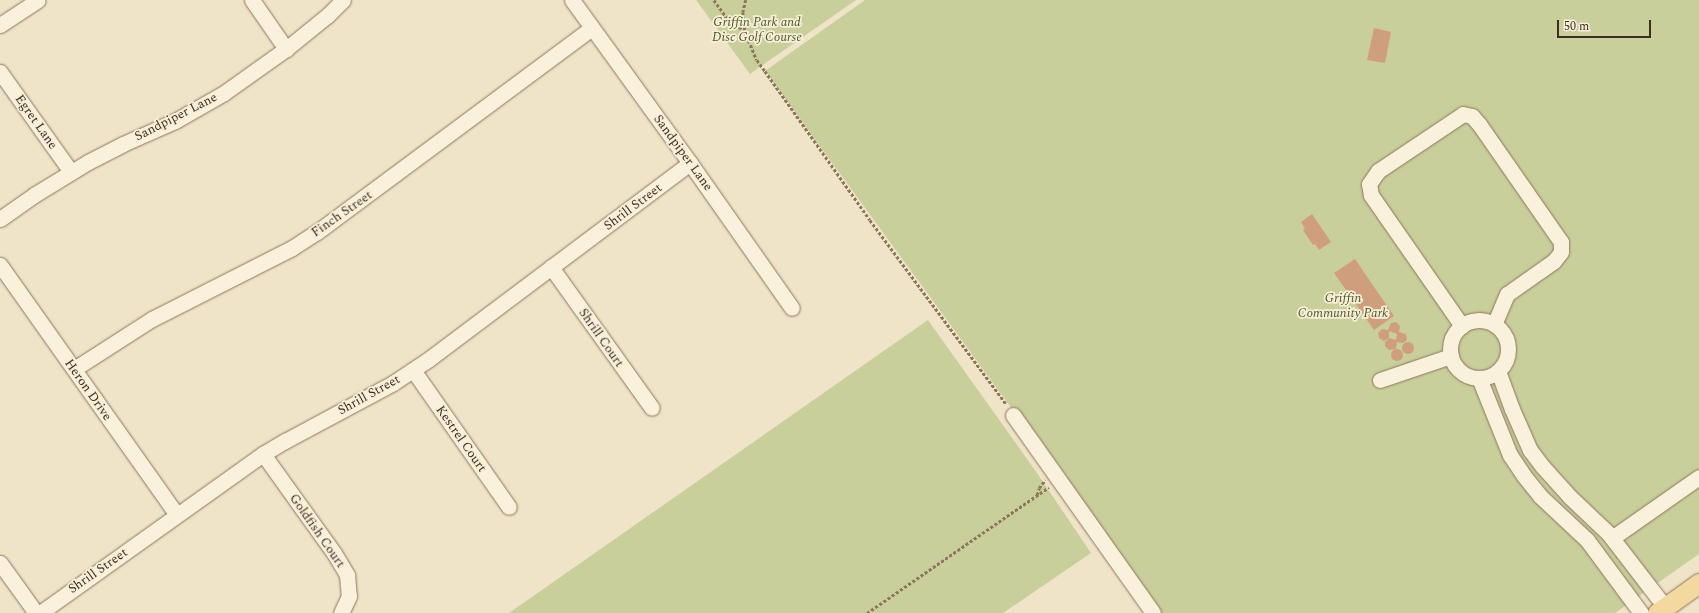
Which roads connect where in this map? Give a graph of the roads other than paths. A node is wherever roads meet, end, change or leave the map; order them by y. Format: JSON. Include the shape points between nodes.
{"nodes":[{"id":1,"x":38,"y":0,"type":"edge"},
{"id":2,"x":252,"y":0,"type":"edge"},
{"id":3,"x":343,"y":0,"type":"edge"},
{"id":4,"x":572,"y":0,"type":"edge"},
{"id":5,"x":0,"y":25,"type":"edge"},
{"id":6,"x":592,"y":28,"type":"junction"},
{"id":7,"x":286,"y":48,"type":"junction"},
{"id":8,"x":0,"y":72,"type":"edge"},
{"id":9,"x":690,"y":163,"type":"junction"},
{"id":10,"x":70,"y":172,"type":"junction"},
{"id":11,"x":0,"y":219,"type":"edge"},
{"id":12,"x":0,"y":265,"type":"edge"},
{"id":13,"x":551,"y":267,"type":"junction"},
{"id":14,"x":792,"y":308,"type":"dead end"},
{"id":15,"x":1494,"y":324,"type":"junction"},
{"id":16,"x":1462,"y":326,"type":"junction"},
{"id":17,"x":1451,"y":356,"type":"junction"},
{"id":18,"x":74,"y":369,"type":"junction"},
{"id":19,"x":413,"y":370,"type":"junction"},
{"id":20,"x":1498,"y":371,"type":"junction"},
{"id":21,"x":1479,"y":378,"type":"junction"},
{"id":22,"x":1380,"y":380,"type":"dead end"},
{"id":23,"x":652,"y":408,"type":"dead end"},
{"id":24,"x":1013,"y":415,"type":"road end"},
{"id":25,"x":263,"y":454,"type":"junction"},
{"id":26,"x":1699,"y":477,"type":"edge"},
{"id":27,"x":1555,"y":481,"type":"junction"},
{"id":28,"x":1540,"y":496,"type":"junction"},
{"id":29,"x":509,"y":507,"type":"dead end"},
{"id":30,"x":177,"y":515,"type":"junction"},
{"id":31,"x":1612,"y":538,"type":"junction"},
{"id":32,"x":0,"y":563,"type":"edge"},
{"id":33,"x":1699,"y":584,"type":"edge"},
{"id":34,"x":1661,"y":610,"type":"edge"},
{"id":35,"x":36,"y":613,"type":"edge"},
{"id":36,"x":40,"y":613,"type":"edge"},
{"id":37,"x":341,"y":613,"type":"edge"},
{"id":38,"x":1153,"y":613,"type":"edge"},
{"id":39,"x":1640,"y":613,"type":"edge"}],
"edges":[{"from":1,"to":5,"type":"street"},
{"from":2,"to":7,"type":"street"},
{"from":3,"to":7,"type":"street","name":"Sandpiper Lane"},
{"from":4,"to":6,"type":"street","name":"Sandpiper Lane"},
{"from":6,"to":9,"type":"street","name":"Sandpiper Lane"},
{"from":6,"to":18,"type":"street","name":"Finch Street","via":[[317,232],[292,248],[152,319]]},
{"from":7,"to":10,"type":"street","name":"Sandpiper Lane","via":[[240,82],[188,114]]},
{"from":8,"to":10,"type":"street","name":"Egret Lane"},
{"from":9,"to":13,"type":"street","name":"Shrill Street"},
{"from":9,"to":14,"type":"street","name":"Sandpiper Lane"},
{"from":10,"to":11,"type":"street","name":"Sandpiper Lane"},
{"from":12,"to":18,"type":"street","name":"Heron Drive"},
{"from":13,"to":19,"type":"street","name":"Shrill Street"},
{"from":13,"to":23,"type":"street","name":"Shrill Court"},
{"from":15,"to":16,"type":"street","via":[[1477,320]]},
{"from":15,"to":16,"type":"street","via":[[1507,294],[1554,261],[1562,252],[1561,242],[1479,124],[1472,116],[1463,114],[1378,171],[1369,184],[1371,195]]},
{"from":15,"to":20,"type":"street","via":[[1508,343],[1506,360]]},
{"from":16,"to":17,"type":"street","via":[[1452,340]]},
{"from":17,"to":21,"type":"street","via":[[1462,372]]},
{"from":17,"to":22,"type":"street"},
{"from":18,"to":30,"type":"street","name":"Heron Drive"},
{"from":19,"to":25,"type":"street","name":"Shrill Street"},
{"from":19,"to":29,"type":"street","name":"Kestrel Court"},
{"from":20,"to":21,"type":"street"},
{"from":20,"to":27,"type":"street","via":[[1530,450]]},
{"from":21,"to":28,"type":"street","via":[[1510,455]]},
{"from":24,"to":38,"type":"street"},
{"from":25,"to":30,"type":"street","name":"Shrill Street"},
{"from":25,"to":37,"type":"street","name":"Goldfish Court","via":[[347,575],[349,596]]},
{"from":26,"to":31,"type":"street"},
{"from":27,"to":28,"type":"street"},
{"from":27,"to":31,"type":"street"},
{"from":28,"to":39,"type":"street","via":[[1587,540]]},
{"from":30,"to":36,"type":"street","name":"Shrill Street"},
{"from":31,"to":34,"type":"street"},
{"from":32,"to":35,"type":"street"},
{"from":33,"to":34,"type":"main road"}]}
